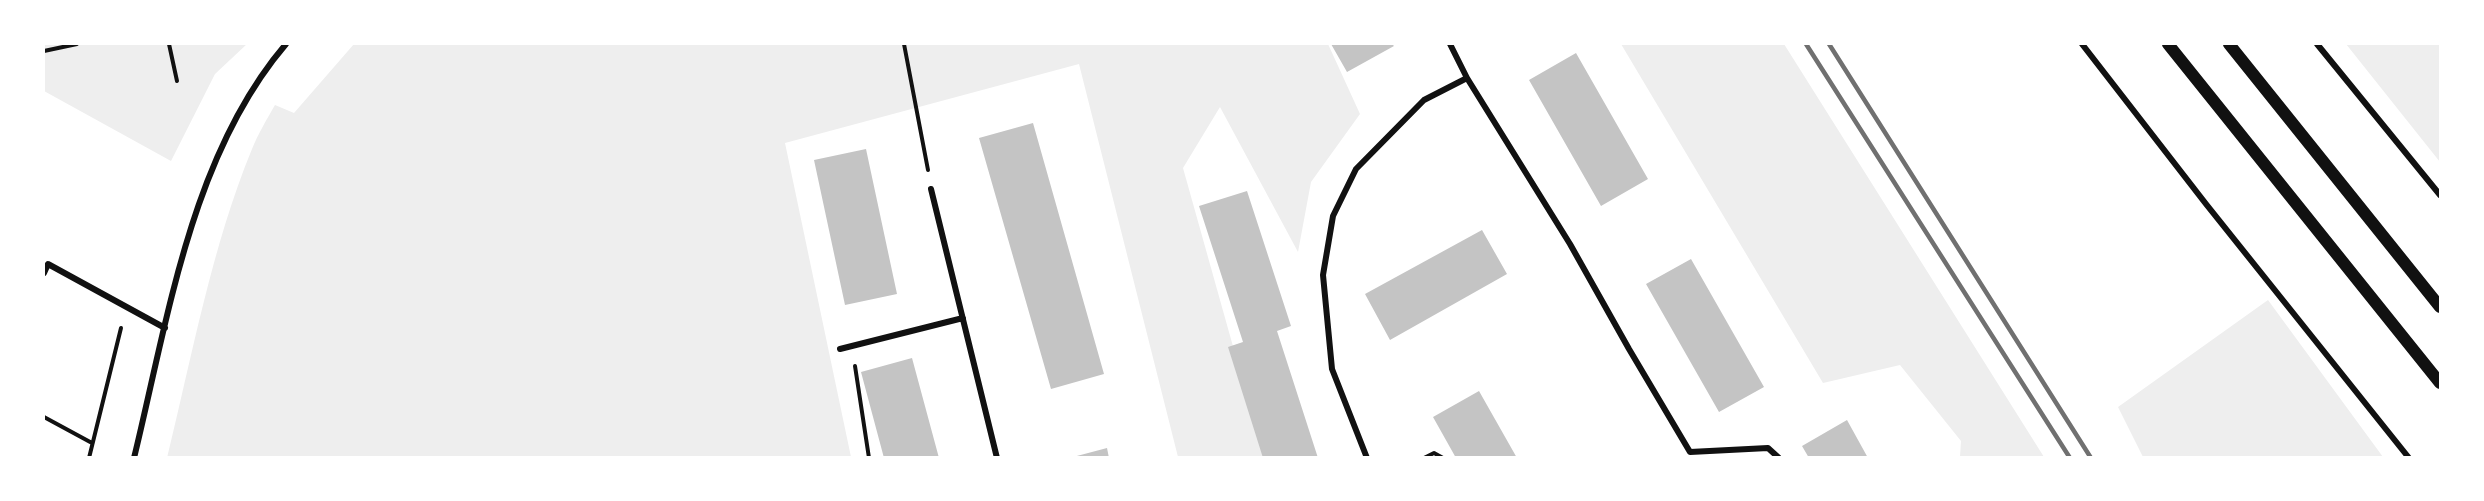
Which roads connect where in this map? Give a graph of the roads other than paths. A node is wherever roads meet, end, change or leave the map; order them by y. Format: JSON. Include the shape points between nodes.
{"nodes":[{"id":1,"x":286,"y":44,"type":"edge"},
{"id":2,"x":1450,"y":44,"type":"edge"},
{"id":3,"x":2082,"y":44,"type":"edge"},
{"id":4,"x":2168,"y":44,"type":"edge"},
{"id":5,"x":2229,"y":44,"type":"edge"},
{"id":6,"x":2317,"y":44,"type":"edge"},
{"id":7,"x":1467,"y":78,"type":"junction"},
{"id":8,"x":931,"y":189,"type":"road end"},
{"id":9,"x":2440,"y":195,"type":"edge"},
{"id":10,"x":44,"y":273,"type":"edge"},
{"id":11,"x":2440,"y":307,"type":"edge"},
{"id":12,"x":963,"y":318,"type":"junction"},
{"id":13,"x":165,"y":328,"type":"junction"},
{"id":14,"x":840,"y":349,"type":"dead end"},
{"id":15,"x":2440,"y":383,"type":"edge"},
{"id":16,"x":134,"y":458,"type":"edge"},
{"id":17,"x":997,"y":458,"type":"edge"},
{"id":18,"x":1367,"y":458,"type":"edge"},
{"id":19,"x":1779,"y":458,"type":"edge"},
{"id":20,"x":2409,"y":458,"type":"edge"}],
"edges":[{"from":1,"to":13,"type":"street","via":[[231,123],[182,252]]},
{"from":2,"to":7,"type":"street"},
{"from":3,"to":20,"type":"street"},
{"from":4,"to":15,"type":"main road"},
{"from":5,"to":11,"type":"main road"},
{"from":6,"to":9,"type":"street"},
{"from":7,"to":18,"type":"street","via":[[1424,100],[1356,169],[1333,216],[1323,275],[1332,369]]},
{"from":7,"to":19,"type":"street","via":[[1570,244],[1690,452],[1768,448]]},
{"from":8,"to":12,"type":"street"},
{"from":10,"to":13,"type":"street","via":[[48,264]]},
{"from":12,"to":14,"type":"street"},
{"from":12,"to":17,"type":"street"},
{"from":13,"to":16,"type":"street"}]}
